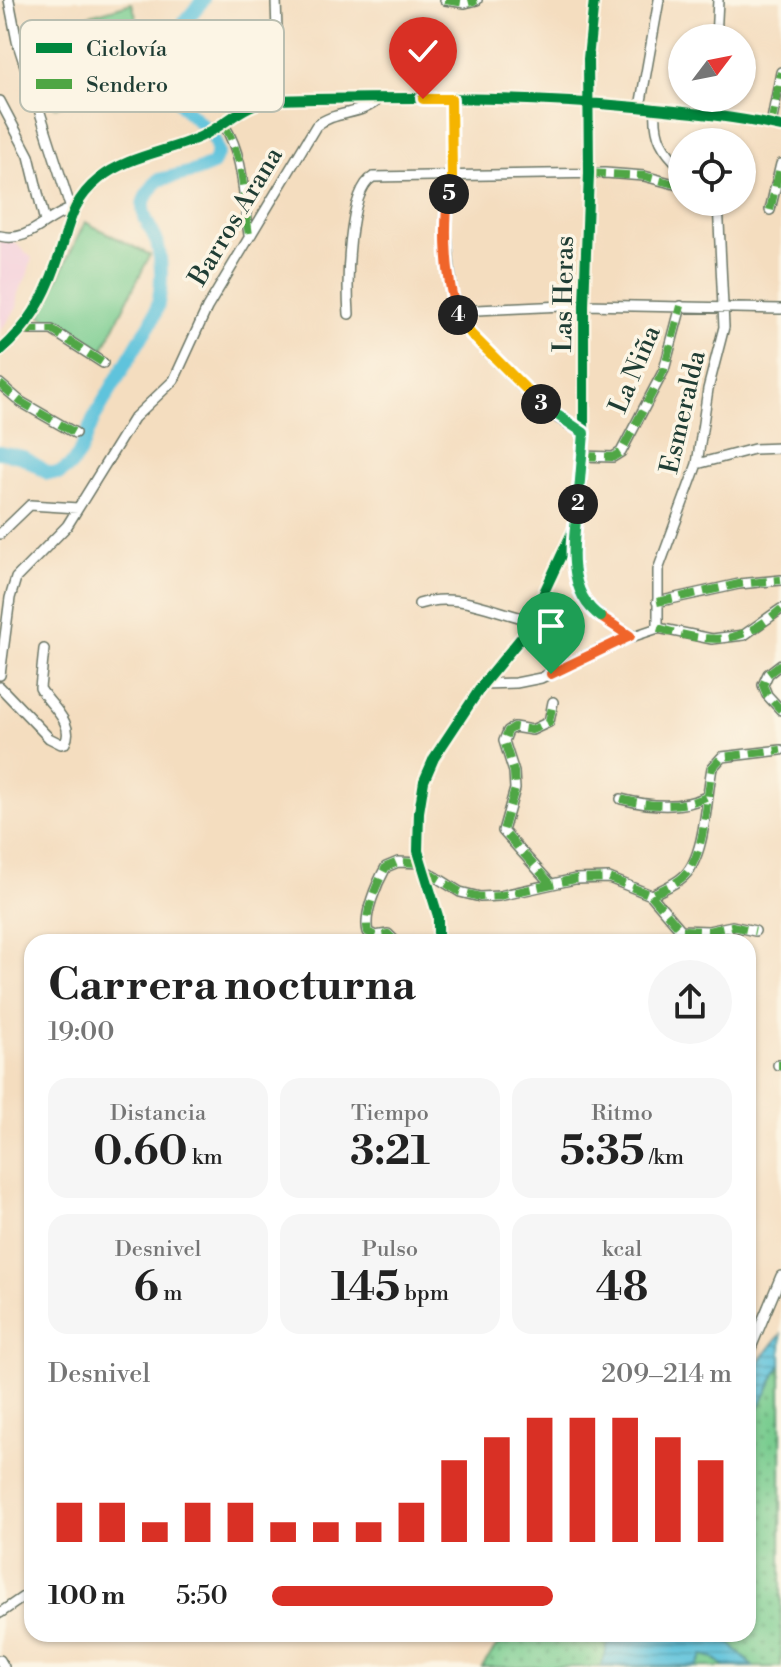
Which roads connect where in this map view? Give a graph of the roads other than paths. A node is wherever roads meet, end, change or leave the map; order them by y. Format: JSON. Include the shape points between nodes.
{"nodes":[{"id":1,"x":276,"y":0,"type":"edge"},
{"id":2,"x":445,"y":0,"type":"edge"},
{"id":3,"x":477,"y":0,"type":"edge"},
{"id":4,"x":594,"y":0,"type":"edge"},
{"id":5,"x":659,"y":0,"type":"edge"},
{"id":6,"x":718,"y":0,"type":"edge"},
{"id":7,"x":6,"y":6,"type":"edge"},
{"id":8,"x":277,"y":20,"type":"edge"},
{"id":9,"x":717,"y":24,"type":"edge"},
{"id":10,"x":20,"y":50,"type":"edge"},
{"id":11,"x":781,"y":72,"type":"edge"},
{"id":12,"x":379,"y":99,"type":"junction"},
{"id":13,"x":451,"y":99,"type":"junction"},
{"id":14,"x":284,"y":100,"type":"edge"},
{"id":15,"x":0,"y":101,"type":"edge"},
{"id":16,"x":589,"y":103,"type":"junction"},
{"id":17,"x":640,"y":107,"type":"junction"},
{"id":18,"x":656,"y":109,"type":"junction"},
{"id":19,"x":40,"y":112,"type":"edge"},
{"id":20,"x":238,"y":112,"type":"edge"},
{"id":21,"x":703,"y":113,"type":"joint"},
{"id":22,"x":776,"y":126,"type":"edge"},
{"id":23,"x":221,"y":127,"type":"junction"},
{"id":24,"x":668,"y":155,"type":"edge"},
{"id":25,"x":781,"y":164,"type":"edge"},
{"id":26,"x":589,"y":173,"type":"junction"},
{"id":27,"x":452,"y":177,"type":"junction"},
{"id":28,"x":668,"y":182,"type":"edge"},
{"id":29,"x":71,"y":209,"type":"junction"},
{"id":30,"x":770,"y":210,"type":"dead end"},
{"id":31,"x":719,"y":216,"type":"edge"},
{"id":32,"x":45,"y":222,"type":"junction"},
{"id":33,"x":249,"y":235,"type":"junction"},
{"id":34,"x":0,"y":236,"type":"edge"},
{"id":35,"x":584,"y":305,"type":"junction"},
{"id":36,"x":681,"y":306,"type":"junction"},
{"id":37,"x":725,"y":308,"type":"junction"},
{"id":38,"x":781,"y":309,"type":"edge"},
{"id":39,"x":456,"y":311,"type":"junction"},
{"id":40,"x":349,"y":314,"type":"dead end"},
{"id":41,"x":25,"y":326,"type":"junction"},
{"id":42,"x":0,"y":351,"type":"edge"},
{"id":43,"x":103,"y":363,"type":"dead end"},
{"id":44,"x":0,"y":384,"type":"edge"},
{"id":45,"x":75,"y":433,"type":"dead end"},
{"id":46,"x":584,"y":433,"type":"junction"},
{"id":47,"x":781,"y":448,"type":"edge"},
{"id":48,"x":581,"y":456,"type":"junction"},
{"id":49,"x":697,"y":464,"type":"junction"},
{"id":50,"x":78,"y":508,"type":"junction"},
{"id":51,"x":574,"y":528,"type":"junction"},
{"id":52,"x":0,"y":534,"type":"edge"},
{"id":53,"x":781,"y":580,"type":"edge"},
{"id":54,"x":657,"y":602,"type":"junction"},
{"id":55,"x":419,"y":604,"type":"dead end"},
{"id":56,"x":781,"y":609,"type":"edge"},
{"id":57,"x":531,"y":620,"type":"junction"},
{"id":58,"x":658,"y":628,"type":"junction"},
{"id":59,"x":630,"y":636,"type":"junction"},
{"id":60,"x":44,"y":649,"type":"dead end"},
{"id":61,"x":781,"y":664,"type":"edge"},
{"id":62,"x":0,"y":675,"type":"edge"},
{"id":63,"x":483,"y":684,"type":"junction"},
{"id":64,"x":0,"y":687,"type":"edge"},
{"id":65,"x":553,"y":702,"type":"dead end"},
{"id":66,"x":781,"y":710,"type":"edge"},
{"id":67,"x":781,"y":750,"type":"edge"},
{"id":68,"x":706,"y":797,"type":"junction"},
{"id":69,"x":621,"y":799,"type":"dead end"},
{"id":70,"x":422,"y":866,"type":"junction"},
{"id":71,"x":550,"y":883,"type":"junction"},
{"id":72,"x":651,"y":895,"type":"junction"},
{"id":73,"x":755,"y":931,"type":"dead end"},
{"id":74,"x":372,"y":934,"type":"edge"},
{"id":75,"x":438,"y":934,"type":"edge"},
{"id":76,"x":781,"y":1276,"type":"edge"},
{"id":77,"x":756,"y":1336,"type":"edge"},
{"id":78,"x":24,"y":1596,"type":"edge"},
{"id":79,"x":0,"y":1613,"type":"edge"},
{"id":80,"x":0,"y":1660,"type":"edge"},
{"id":81,"x":4,"y":1667,"type":"edge"}],
"edges":[{"from":1,"to":8,"type":"street"},
{"from":2,"to":3,"type":"street"},
{"from":4,"to":16,"type":"street","name":"Las Heras"},
{"from":5,"to":17,"type":"street"},
{"from":6,"to":9,"type":"street"},
{"from":7,"to":10,"type":"street"},
{"from":11,"to":22,"type":"street"},
{"from":12,"to":13,"type":"street"},
{"from":12,"to":14,"type":"street"},
{"from":12,"to":33,"type":"street","name":"Barros Arana","via":[[316,126]]},
{"from":13,"to":16,"type":"street"},
{"from":13,"to":27,"type":"street"},
{"from":15,"to":32,"type":"street","via":[[29,156]]},
{"from":16,"to":17,"type":"street"},
{"from":16,"to":26,"type":"street","name":"Las Heras"},
{"from":17,"to":18,"type":"street"},
{"from":18,"to":21,"type":"street"},
{"from":18,"to":24,"type":"street","via":[[658,139]]},
{"from":19,"to":29,"type":"street"},
{"from":20,"to":23,"type":"street"},
{"from":21,"to":22,"type":"street"},
{"from":23,"to":29,"type":"street","via":[[106,174]]},
{"from":23,"to":33,"type":"street","via":[[240,160]]},
{"from":25,"to":30,"type":"street"},
{"from":26,"to":27,"type":"street"},
{"from":26,"to":28,"type":"street"},
{"from":26,"to":35,"type":"street","name":"Las Heras"},
{"from":27,"to":39,"type":"street","via":[[446,225]]},
{"from":27,"to":40,"type":"street","via":[[383,175],[365,182],[348,256]]},
{"from":29,"to":32,"type":"street"},
{"from":29,"to":41,"type":"street","via":[[55,267]]},
{"from":31,"to":37,"type":"street","name":"Esmeralda"},
{"from":32,"to":34,"type":"street","via":[[21,238]]},
{"from":33,"to":50,"type":"street","name":"Barros Arana","via":[[174,380],[134,418]]},
{"from":35,"to":36,"type":"street"},
{"from":35,"to":39,"type":"street"},
{"from":35,"to":46,"type":"street","name":"Las Heras"},
{"from":36,"to":37,"type":"street"},
{"from":36,"to":48,"type":"street","name":"La Niña","via":[[664,370],[621,452],[613,457]]},
{"from":37,"to":38,"type":"street"},
{"from":37,"to":49,"type":"street","name":"Esmeralda"},
{"from":39,"to":46,"type":"street","via":[[466,329],[528,393]]},
{"from":41,"to":42,"type":"street"},
{"from":41,"to":43,"type":"street","via":[[52,330]]},
{"from":44,"to":45,"type":"street"},
{"from":46,"to":48,"type":"street","name":"Las Heras"},
{"from":47,"to":49,"type":"street"},
{"from":48,"to":51,"type":"street","name":"Las Heras"},
{"from":49,"to":54,"type":"street","name":"Esmeralda","via":[[658,570]]},
{"from":50,"to":52,"type":"street","via":[[27,506]]},
{"from":50,"to":62,"type":"street","name":"Barros Arana","via":[[16,578]]},
{"from":51,"to":57,"type":"street","name":"Las Heras"},
{"from":51,"to":59,"type":"street","via":[[575,578],[581,595],[593,612]]},
{"from":53,"to":54,"type":"street"},
{"from":54,"to":58,"type":"street","name":"Esmeralda"},
{"from":55,"to":57,"type":"street","via":[[461,599]]},
{"from":56,"to":58,"type":"street","via":[[755,630],[733,638]]},
{"from":57,"to":63,"type":"street","name":"Las Heras"},
{"from":58,"to":59,"type":"street"},
{"from":59,"to":63,"type":"street","via":[[541,678]]},
{"from":60,"to":64,"type":"street","via":[[40,688],[67,726],[65,743],[52,740]]},
{"from":61,"to":66,"type":"street","via":[[763,685]]},
{"from":63,"to":70,"type":"street","name":"Las Heras","via":[[424,781],[418,830]]},
{"from":65,"to":71,"type":"street","via":[[549,722],[532,730],[514,727],[504,741],[515,789],[503,831]]},
{"from":67,"to":68,"type":"street","via":[[722,757],[712,768]]},
{"from":68,"to":69,"type":"street","via":[[683,805]]},
{"from":68,"to":72,"type":"street","via":[[696,857],[683,878]]},
{"from":70,"to":71,"type":"street","via":[[460,892],[480,897]]},
{"from":70,"to":74,"type":"street","via":[[398,862],[386,867],[366,925]]},
{"from":70,"to":75,"type":"street","name":"Las Heras","via":[[438,916]]},
{"from":71,"to":72,"type":"street","via":[[609,878]]},
{"from":72,"to":73,"type":"street","via":[[681,930],[732,926]]},
{"from":76,"to":77,"type":"street"},
{"from":78,"to":79,"type":"street"},
{"from":80,"to":81,"type":"street"}]}
